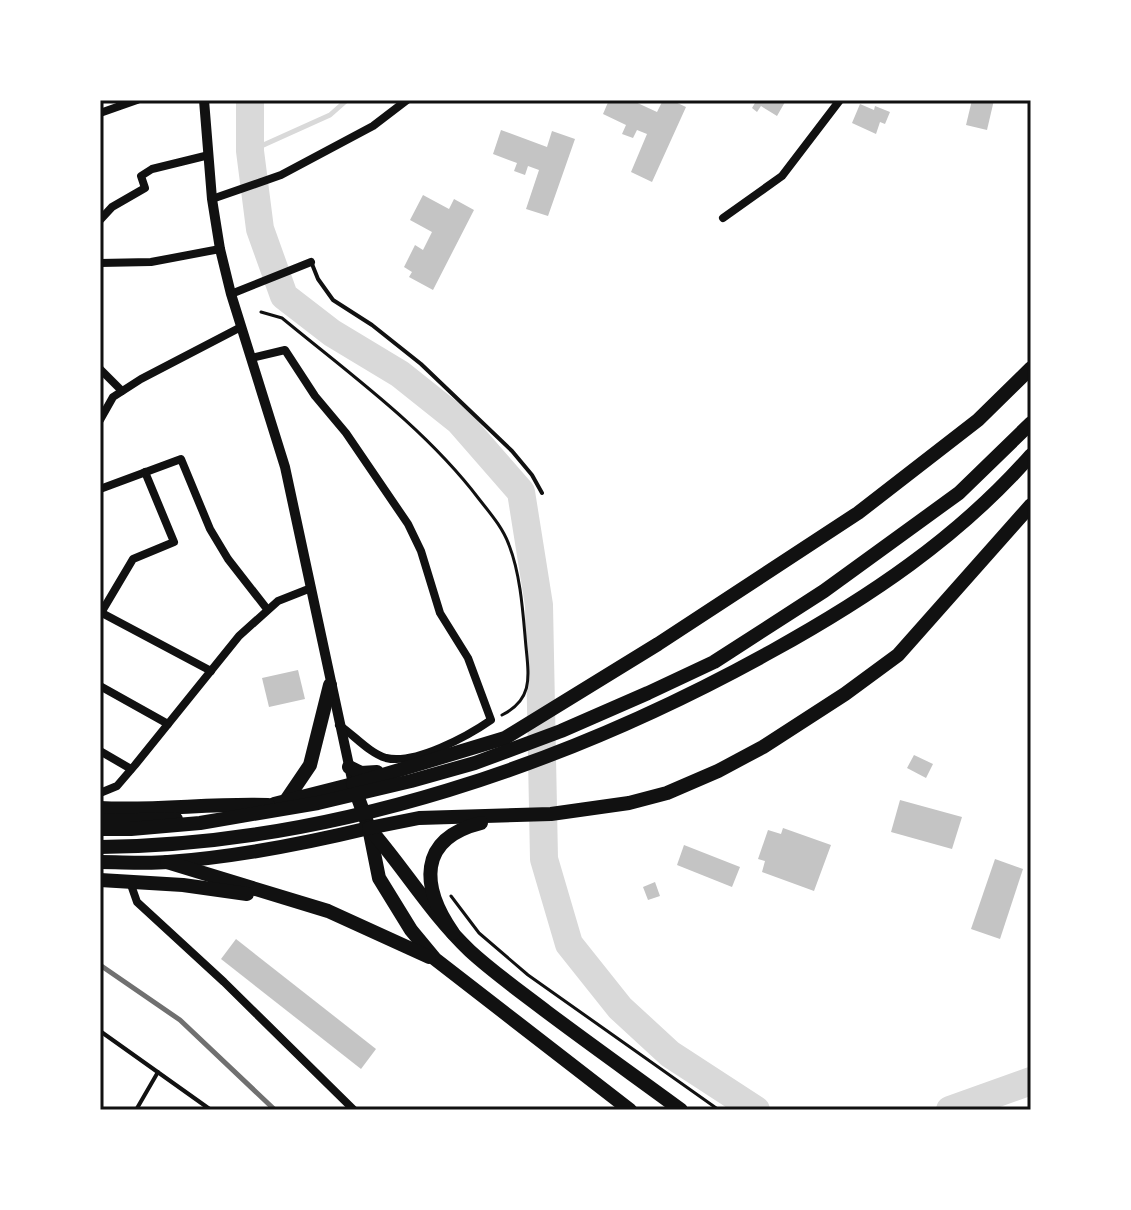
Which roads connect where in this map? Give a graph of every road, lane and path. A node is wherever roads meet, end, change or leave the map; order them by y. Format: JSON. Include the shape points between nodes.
{"nodes":[{"id":1,"x":137,"y":100,"type":"edge"},
{"id":2,"x":204,"y":100,"type":"edge"},
{"id":3,"x":407,"y":100,"type":"edge"},
{"id":4,"x":840,"y":100,"type":"edge"},
{"id":5,"x":100,"y":113,"type":"edge"},
{"id":6,"x":209,"y":155,"type":"junction"},
{"id":7,"x":212,"y":199,"type":"junction"},
{"id":8,"x":723,"y":218,"type":"dead end"},
{"id":9,"x":100,"y":220,"type":"edge"},
{"id":10,"x":220,"y":249,"type":"junction"},
{"id":11,"x":311,"y":262,"type":"joint"},
{"id":12,"x":100,"y":263,"type":"edge"},
{"id":13,"x":231,"y":294,"type":"junction"},
{"id":14,"x":261,"y":312,"type":"dead end"},
{"id":15,"x":241,"y":327,"type":"junction"},
{"id":16,"x":251,"y":358,"type":"junction"},
{"id":17,"x":1031,"y":368,"type":"edge"},
{"id":18,"x":100,"y":369,"type":"edge"},
{"id":19,"x":122,"y":391,"type":"junction"},
{"id":20,"x":100,"y":420,"type":"edge"},
{"id":21,"x":1031,"y":423,"type":"edge"},
{"id":22,"x":1031,"y":455,"type":"edge"},
{"id":23,"x":145,"y":472,"type":"junction"},
{"id":24,"x":100,"y":489,"type":"edge"},
{"id":25,"x":542,"y":493,"type":"dead end"},
{"id":26,"x":1031,"y":505,"type":"edge"},
{"id":27,"x":311,"y":588,"type":"junction"},
{"id":28,"x":267,"y":609,"type":"junction"},
{"id":29,"x":101,"y":612,"type":"edge"},
{"id":30,"x":211,"y":671,"type":"junction"},
{"id":31,"x":330,"y":685,"type":"junction"},
{"id":32,"x":100,"y":686,"type":"edge"},
{"id":33,"x":491,"y":720,"type":"junction"},
{"id":34,"x":168,"y":724,"type":"junction"},
{"id":35,"x":339,"y":725,"type":"junction"},
{"id":36,"x":100,"y":751,"type":"edge"},
{"id":37,"x":349,"y":767,"type":"junction"},
{"id":38,"x":405,"y":767,"type":"junction"},
{"id":39,"x":131,"y":769,"type":"junction"},
{"id":40,"x":353,"y":784,"type":"junction"},
{"id":41,"x":100,"y":793,"type":"edge"},
{"id":42,"x":285,"y":802,"type":"junction"},
{"id":43,"x":100,"y":808,"type":"edge"},
{"id":44,"x":263,"y":808,"type":"junction"},
{"id":45,"x":508,"y":816,"type":"junction"},
{"id":46,"x":100,"y":821,"type":"edge"},
{"id":47,"x":369,"y":828,"type":"junction"},
{"id":48,"x":100,"y":829,"type":"edge"},
{"id":49,"x":100,"y":847,"type":"edge"},
{"id":50,"x":100,"y":862,"type":"edge"},
{"id":51,"x":167,"y":862,"type":"junction"},
{"id":52,"x":100,"y":880,"type":"edge"},
{"id":53,"x":129,"y":881,"type":"junction"},
{"id":54,"x":449,"y":892,"type":"dead end"},
{"id":55,"x":278,"y":898,"type":"junction"},
{"id":56,"x":453,"y":933,"type":"junction"},
{"id":57,"x":435,"y":959,"type":"junction"},
{"id":58,"x":100,"y":1031,"type":"edge"},
{"id":59,"x":158,"y":1072,"type":"junction"},
{"id":60,"x":136,"y":1110,"type":"edge"},
{"id":61,"x":211,"y":1110,"type":"edge"},
{"id":62,"x":354,"y":1110,"type":"edge"},
{"id":63,"x":630,"y":1110,"type":"edge"},
{"id":64,"x":681,"y":1110,"type":"edge"},
{"id":65,"x":719,"y":1110,"type":"edge"}],
"edges":[{"from":1,"to":5,"type":"street"},
{"from":2,"to":6,"type":"street"},
{"from":3,"to":7,"type":"street","via":[[373,126],[281,175]]},
{"from":4,"to":8,"type":"street","via":[[782,176]]},
{"from":6,"to":7,"type":"street"},
{"from":6,"to":9,"type":"street","via":[[152,169],[141,176],[145,188]]},
{"from":7,"to":10,"type":"street"},
{"from":10,"to":12,"type":"street","via":[[151,262]]},
{"from":10,"to":13,"type":"street"},
{"from":11,"to":13,"type":"street"},
{"from":11,"to":25,"type":"lane","via":[[333,300],[432,374],[512,451]]},
{"from":13,"to":15,"type":"street"},
{"from":14,"to":33,"type":"path","via":[[282,318],[414,427],[452,463],[508,541],[528,670],[525,695],[513,709]]},
{"from":15,"to":16,"type":"street"},
{"from":15,"to":19,"type":"street"},
{"from":16,"to":27,"type":"street","via":[[285,467]]},
{"from":16,"to":33,"type":"street","via":[[285,350],[395,503],[421,551],[440,613],[468,658]]},
{"from":17,"to":38,"type":"main road","via":[[978,420],[858,513],[604,677],[505,738]]},
{"from":18,"to":19,"type":"street"},
{"from":19,"to":20,"type":"street"},
{"from":21,"to":48,"type":"main road","via":[[959,493],[824,591],[714,662],[561,731],[475,763],[318,803],[200,823]]},
{"from":22,"to":49,"type":"main road","via":[[980,509],[926,553],[821,624],[723,678],[564,750],[413,801],[310,824],[201,841]]},
{"from":23,"to":24,"type":"street"},
{"from":23,"to":28,"type":"street","via":[[181,459],[210,529]]},
{"from":23,"to":29,"type":"street","via":[[174,542],[133,559]]},
{"from":26,"to":45,"type":"main road","via":[[898,655],[763,747],[667,793],[629,803]]},
{"from":27,"to":28,"type":"street"},
{"from":27,"to":31,"type":"street"},
{"from":28,"to":30,"type":"street"},
{"from":29,"to":30,"type":"street"},
{"from":30,"to":34,"type":"street"},
{"from":31,"to":35,"type":"street"},
{"from":31,"to":42,"type":"main road","via":[[310,765]]},
{"from":32,"to":34,"type":"street"},
{"from":33,"to":35,"type":"street","via":[[471,734],[402,760],[373,752]]},
{"from":34,"to":39,"type":"street"},
{"from":35,"to":37,"type":"street"},
{"from":36,"to":39,"type":"street"},
{"from":37,"to":38,"type":"main road","via":[[371,773]]},
{"from":37,"to":40,"type":"street"},
{"from":38,"to":40,"type":"main road"},
{"from":39,"to":41,"type":"street","via":[[117,786]]},
{"from":40,"to":42,"type":"main road"},
{"from":40,"to":47,"type":"main road"},
{"from":42,"to":44,"type":"main road"},
{"from":43,"to":44,"type":"main road"},
{"from":44,"to":46,"type":"main road","via":[[199,819]]},
{"from":45,"to":47,"type":"main road","via":[[419,818]]},
{"from":45,"to":56,"type":"main road","via":[[461,828],[434,858],[432,895]]},
{"from":47,"to":51,"type":"main road"},
{"from":47,"to":56,"type":"main road"},
{"from":47,"to":57,"type":"main road","via":[[379,878]]},
{"from":50,"to":51,"type":"main road"},
{"from":51,"to":55,"type":"main road"},
{"from":52,"to":53,"type":"main road"},
{"from":53,"to":55,"type":"main road"},
{"from":53,"to":62,"type":"street","via":[[137,902]]},
{"from":54,"to":65,"type":"path","via":[[479,933],[528,975]]},
{"from":55,"to":57,"type":"main road","via":[[328,911]]},
{"from":56,"to":64,"type":"main road","via":[[509,983]]},
{"from":57,"to":63,"type":"main road"},
{"from":58,"to":59,"type":"lane"},
{"from":59,"to":60,"type":"lane"},
{"from":59,"to":61,"type":"lane"}]}
